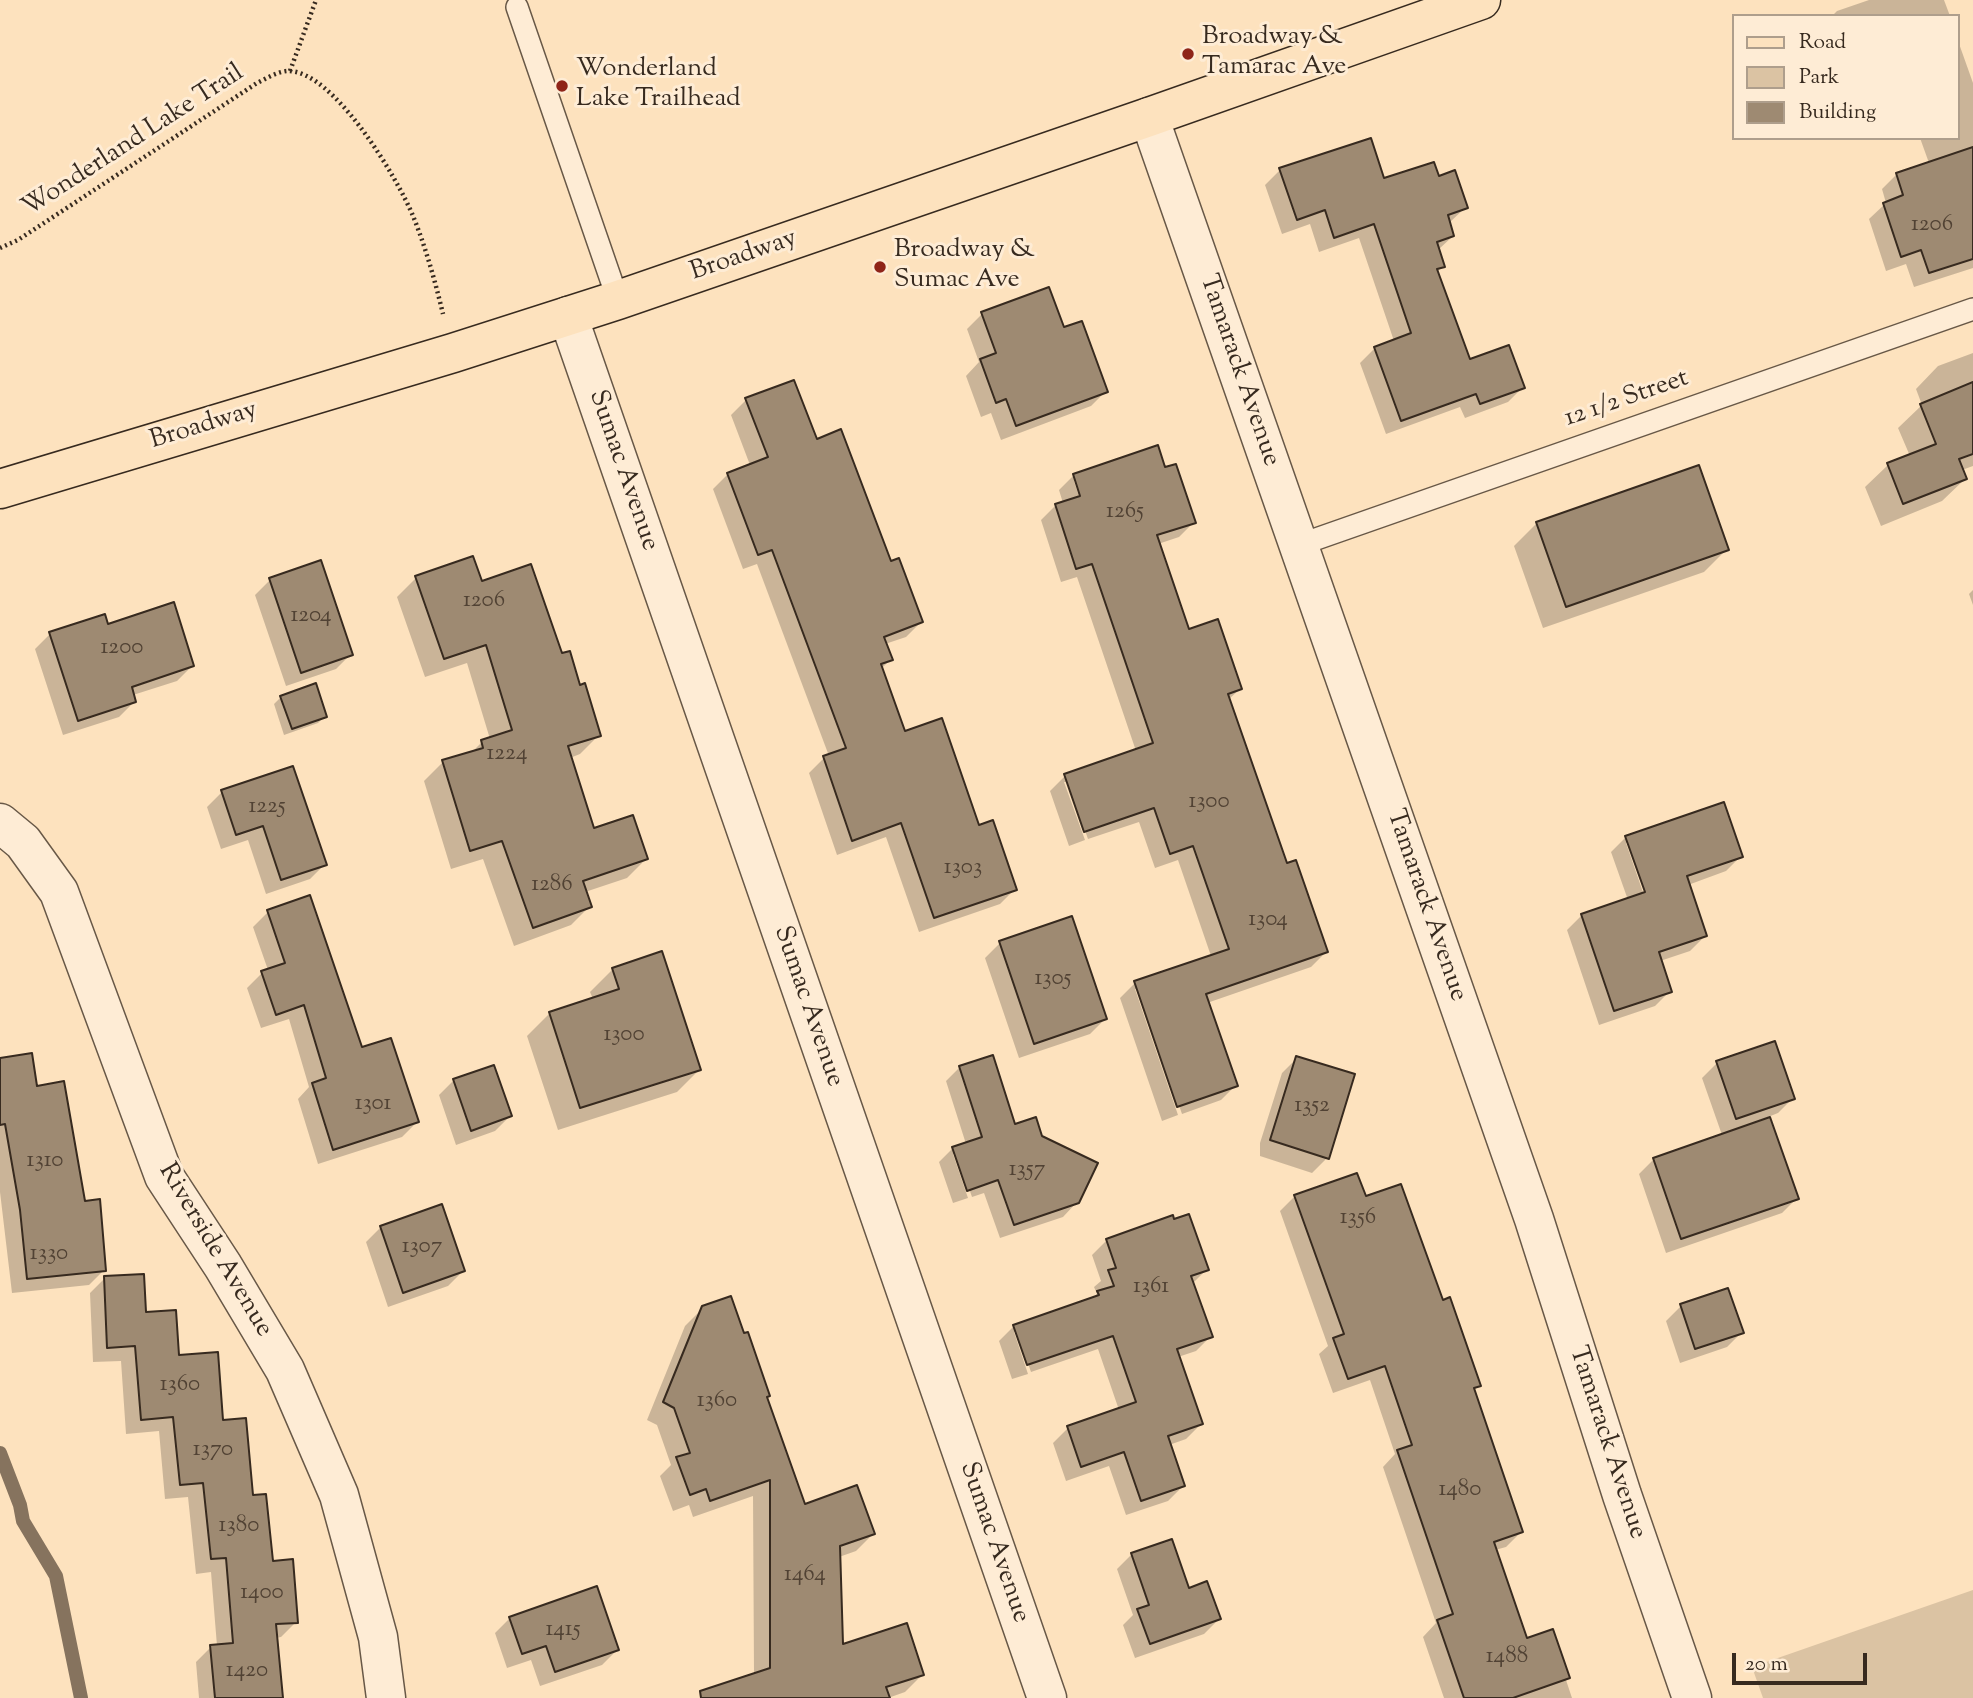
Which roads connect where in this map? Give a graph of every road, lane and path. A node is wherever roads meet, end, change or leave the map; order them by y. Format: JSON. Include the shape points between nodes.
{"nodes":[{"id":1,"x":316,"y":0,"type":"edge"},
{"id":2,"x":1480,"y":0,"type":"edge"},
{"id":3,"x":517,"y":7,"type":"dead end"},
{"id":4,"x":289,"y":71,"type":"junction"},
{"id":5,"x":1149,"y":117,"type":"junction"},
{"id":6,"x":0,"y":248,"type":"edge"},
{"id":7,"x":618,"y":300,"type":"junction"},
{"id":8,"x":1973,"y":309,"type":"edge"},
{"id":9,"x":568,"y":316,"type":"junction"},
{"id":10,"x":453,"y":353,"type":"junction"},
{"id":11,"x":0,"y":489,"type":"edge"},
{"id":12,"x":1299,"y":545,"type":"junction"},
{"id":13,"x":0,"y":823,"type":"edge"},
{"id":14,"x":386,"y":1698,"type":"edge"},
{"id":15,"x":1047,"y":1698,"type":"edge"},
{"id":16,"x":1692,"y":1698,"type":"edge"}],
"edges":[{"from":1,"to":4,"type":"path"},
{"from":2,"to":5,"type":"main road","name":"Broadway"},
{"from":3,"to":7,"type":"lane"},
{"from":4,"to":6,"type":"path","name":"Wonderland Lake Trail","via":[[257,83]]},
{"from":4,"to":10,"type":"path","via":[[313,78],[350,112],[392,176],[426,251]]},
{"from":5,"to":7,"type":"main road","name":"Broadway"},
{"from":5,"to":12,"type":"street","name":"Tamarack Avenue"},
{"from":7,"to":9,"type":"main road","name":"Broadway"},
{"from":8,"to":12,"type":"lane","name":"12 1/2 Street"},
{"from":9,"to":10,"type":"main road","name":"Broadway"},
{"from":9,"to":15,"type":"street","name":"Sumac Avenue"},
{"from":10,"to":11,"type":"main road","name":"Broadway"},
{"from":12,"to":16,"type":"street","name":"Tamarack Avenue","via":[[1534,1219]]},
{"from":13,"to":14,"type":"street","name":"Riverside Avenue","via":[[23,842],[59,892],[164,1176],[285,1370],[339,1495],[378,1637]]}]}
